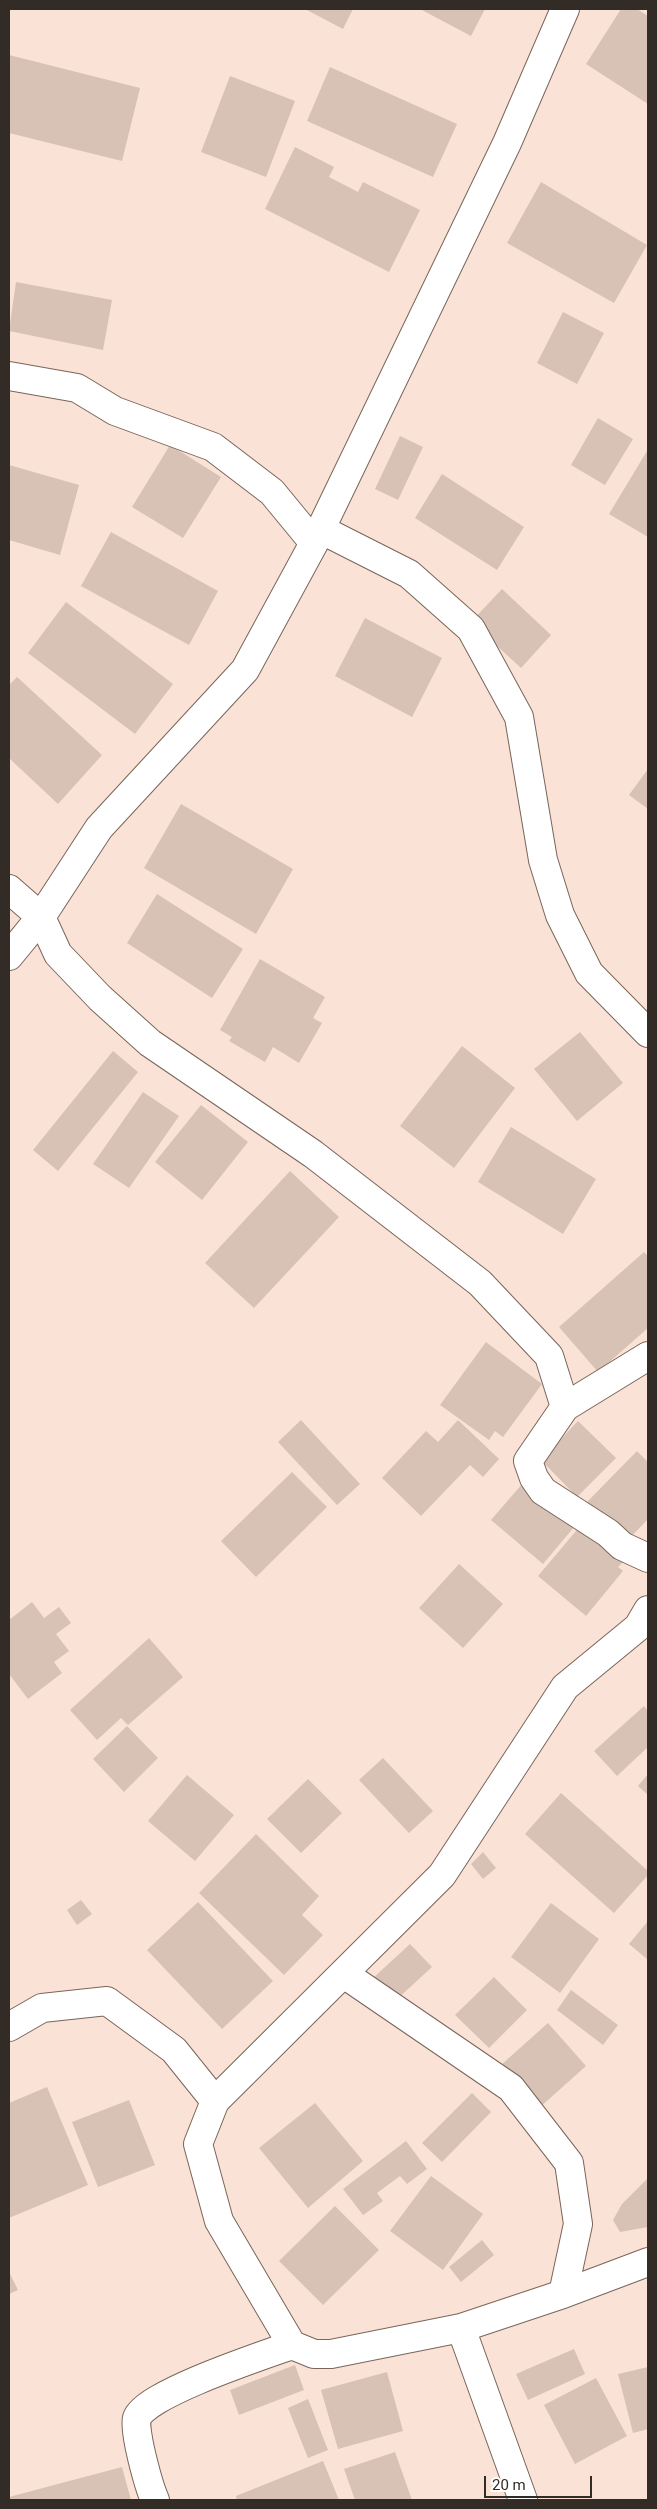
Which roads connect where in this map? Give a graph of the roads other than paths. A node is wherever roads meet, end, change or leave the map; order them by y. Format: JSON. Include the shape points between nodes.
{"nodes":[{"id":1,"x":565,"y":9,"type":"edge"},
{"id":2,"x":9,"y":376,"type":"edge"},
{"id":3,"x":317,"y":536,"type":"junction"},
{"id":4,"x":9,"y":889,"type":"edge"},
{"id":5,"x":41,"y":917,"type":"junction"},
{"id":6,"x":9,"y":956,"type":"edge"},
{"id":7,"x":648,"y":1033,"type":"edge"},
{"id":8,"x":648,"y":1356,"type":"edge"},
{"id":9,"x":565,"y":1407,"type":"junction"},
{"id":10,"x":648,"y":1558,"type":"edge"},
{"id":11,"x":648,"y":1610,"type":"edge"},
{"id":12,"x":344,"y":1974,"type":"junction"},
{"id":13,"x":9,"y":2026,"type":"edge"},
{"id":14,"x":215,"y":2101,"type":"junction"},
{"id":15,"x":648,"y":2262,"type":"edge"},
{"id":16,"x":563,"y":2294,"type":"junction"},
{"id":17,"x":461,"y":2328,"type":"junction"},
{"id":18,"x":292,"y":2345,"type":"junction"},
{"id":19,"x":154,"y":2500,"type":"edge"},
{"id":20,"x":523,"y":2500,"type":"edge"}],
"edges":[{"from":1,"to":3,"type":"street","via":[[507,143]]},
{"from":2,"to":3,"type":"street","via":[[77,388],[115,411],[213,447],[272,492]]},
{"from":3,"to":5,"type":"street","via":[[246,670],[99,828]]},
{"from":3,"to":7,"type":"street","via":[[409,574],[471,629],[519,717],[542,860],[560,914],[589,973]]},
{"from":4,"to":5,"type":"street"},
{"from":5,"to":6,"type":"street"},
{"from":5,"to":9,"type":"street","via":[[58,954],[150,1043],[313,1154],[480,1283],[549,1356]]},
{"from":8,"to":9,"type":"street"},
{"from":9,"to":10,"type":"street","via":[[528,1461],[534,1478],[543,1491],[608,1533],[622,1546]]},
{"from":11,"to":12,"type":"street","via":[[638,1627],[565,1687],[442,1875]]},
{"from":12,"to":14,"type":"street"},
{"from":12,"to":16,"type":"street","via":[[511,2088],[569,2163],[578,2224]]},
{"from":13,"to":14,"type":"street","via":[[42,2008],[107,2001],[174,2050]]},
{"from":14,"to":18,"type":"street","via":[[198,2144],[219,2221]]},
{"from":15,"to":16,"type":"street"},
{"from":16,"to":17,"type":"street"},
{"from":17,"to":18,"type":"street","via":[[331,2354],[314,2354]]},
{"from":17,"to":20,"type":"street"},
{"from":18,"to":19,"type":"street","via":[[181,2388],[143,2409],[136,2419],[146,2480]]}]}
